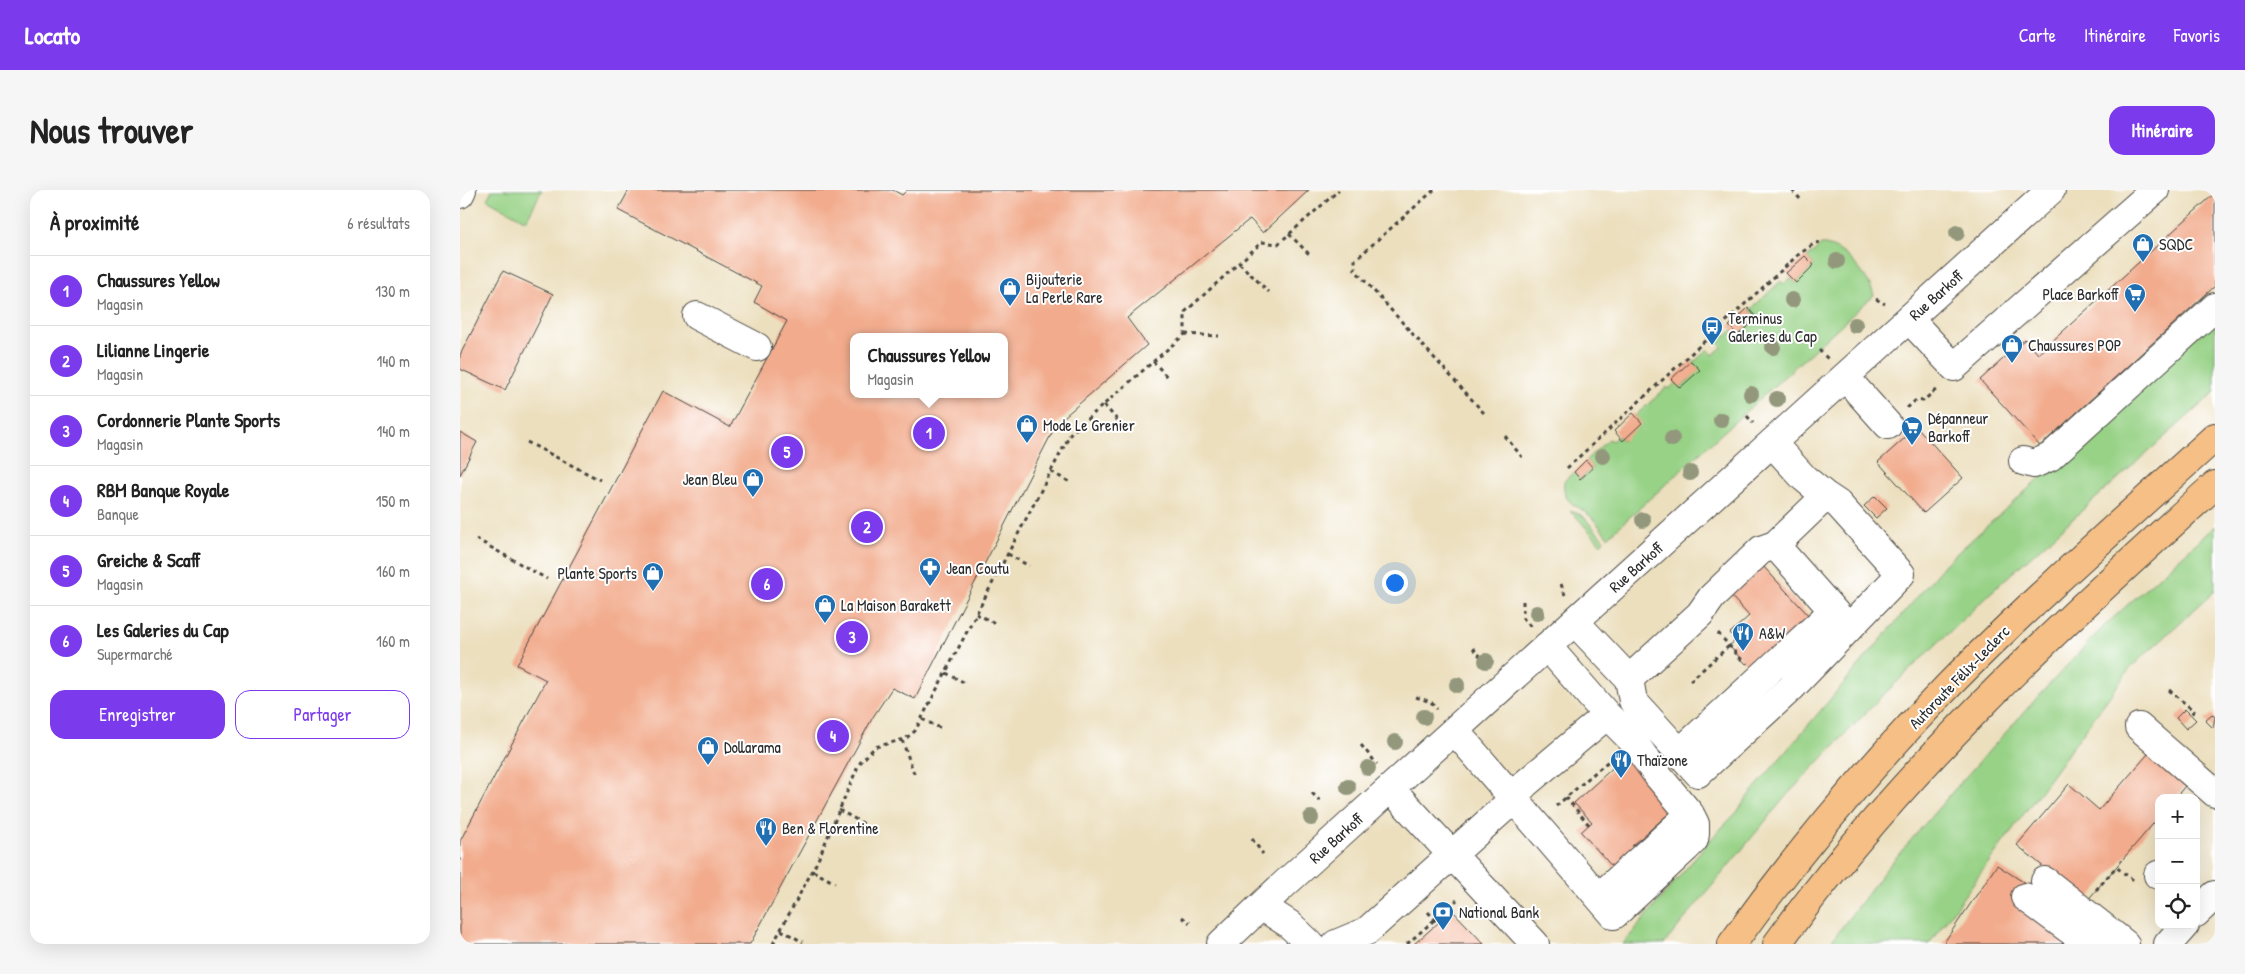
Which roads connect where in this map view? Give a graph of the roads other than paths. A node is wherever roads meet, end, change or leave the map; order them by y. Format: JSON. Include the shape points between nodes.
{"nodes":[{"id":1,"x":462,"y":190,"type":"edge"},
{"id":2,"x":2052,"y":190,"type":"edge"},
{"id":3,"x":2155,"y":190,"type":"edge"},
{"id":4,"x":460,"y":194,"type":"edge"},
{"id":5,"x":2215,"y":306,"type":"edge"},
{"id":6,"x":698,"y":316,"type":"dead end"},
{"id":7,"x":1910,"y":318,"type":"junction"},
{"id":8,"x":757,"y":347,"type":"dead end"},
{"id":9,"x":1845,"y":377,"type":"junction"},
{"id":10,"x":1888,"y":425,"type":"road end"},
{"id":11,"x":2215,"y":437,"type":"edge"},
{"id":12,"x":1772,"y":443,"type":"junction"},
{"id":13,"x":2024,"y":461,"type":"dead end"},
{"id":14,"x":2215,"y":485,"type":"edge"},
{"id":15,"x":1826,"y":496,"type":"junction"},
{"id":16,"x":1774,"y":545,"type":"junction"},
{"id":17,"x":1841,"y":620,"type":"junction"},
{"id":18,"x":1575,"y":622,"type":"junction"},
{"id":19,"x":1539,"y":637,"type":"junction"},
{"id":20,"x":1629,"y":679,"type":"junction"},
{"id":21,"x":1607,"y":715,"type":"junction"},
{"id":22,"x":1447,"y":721,"type":"junction"},
{"id":23,"x":2139,"y":727,"type":"dead end"},
{"id":24,"x":1391,"y":789,"type":"junction"},
{"id":25,"x":2215,"y":793,"type":"edge"},
{"id":26,"x":1514,"y":796,"type":"junction"},
{"id":27,"x":1451,"y":856,"type":"junction"},
{"id":28,"x":1261,"y":906,"type":"junction"},
{"id":29,"x":2181,"y":929,"type":"edge"},
{"id":30,"x":1348,"y":942,"type":"edge"},
{"id":31,"x":1222,"y":944,"type":"edge"},
{"id":32,"x":1310,"y":944,"type":"edge"},
{"id":33,"x":1535,"y":944,"type":"edge"},
{"id":34,"x":1732,"y":944,"type":"edge"},
{"id":35,"x":1777,"y":944,"type":"edge"},
{"id":36,"x":2089,"y":944,"type":"edge"},
{"id":37,"x":2125,"y":944,"type":"edge"},
{"id":38,"x":2168,"y":944,"type":"edge"}],
"edges":[{"from":1,"to":4,"type":"street"},
{"from":2,"to":7,"type":"street","name":"Rue Barkoff"},
{"from":3,"to":7,"type":"street","via":[[1954,367]]},
{"from":5,"to":13,"type":"street","via":[[2050,457],[2034,464]]},
{"from":6,"to":8,"type":"street"},
{"from":7,"to":9,"type":"street","name":"Rue Barkoff"},
{"from":9,"to":10,"type":"street"},
{"from":9,"to":12,"type":"street","name":"Rue Barkoff"},
{"from":11,"to":34,"type":"highway","name":"Autoroute Félix-Leclerc","via":[[2052,585],[1929,706],[1814,837]]},
{"from":12,"to":15,"type":"street","via":[[1804,478]]},
{"from":12,"to":18,"type":"street","name":"Rue Barkoff"},
{"from":14,"to":35,"type":"highway","via":[[2071,616],[1984,701],[1879,816]]},
{"from":15,"to":16,"type":"street"},
{"from":15,"to":17,"type":"street","via":[[1838,504],[1901,574]]},
{"from":16,"to":17,"type":"street"},
{"from":16,"to":20,"type":"street","via":[[1761,550],[1712,597],[1700,614]]},
{"from":17,"to":20,"type":"street","via":[[1680,753],[1633,701]]},
{"from":18,"to":19,"type":"street","name":"Rue Barkoff"},
{"from":18,"to":20,"type":"street"},
{"from":19,"to":21,"type":"street"},
{"from":19,"to":22,"type":"street","name":"Rue Barkoff"},
{"from":21,"to":26,"type":"street"},
{"from":21,"to":26,"type":"street","via":[[1632,740],[1690,814],[1607,906]]},
{"from":22,"to":24,"type":"street","name":"Rue Barkoff"},
{"from":22,"to":26,"type":"street"},
{"from":23,"to":25,"type":"street"},
{"from":24,"to":27,"type":"street"},
{"from":24,"to":28,"type":"street","name":"Rue Barkoff"},
{"from":26,"to":27,"type":"street"},
{"from":27,"to":30,"type":"street","via":[[1367,931]]},
{"from":27,"to":33,"type":"street"},
{"from":28,"to":31,"type":"street","name":"Rue Barkoff"},
{"from":28,"to":32,"type":"street","via":[[1289,924]]},
{"from":29,"to":38,"type":"street"},
{"from":36,"to":37,"type":"street","via":[[2035,889]]}]}
